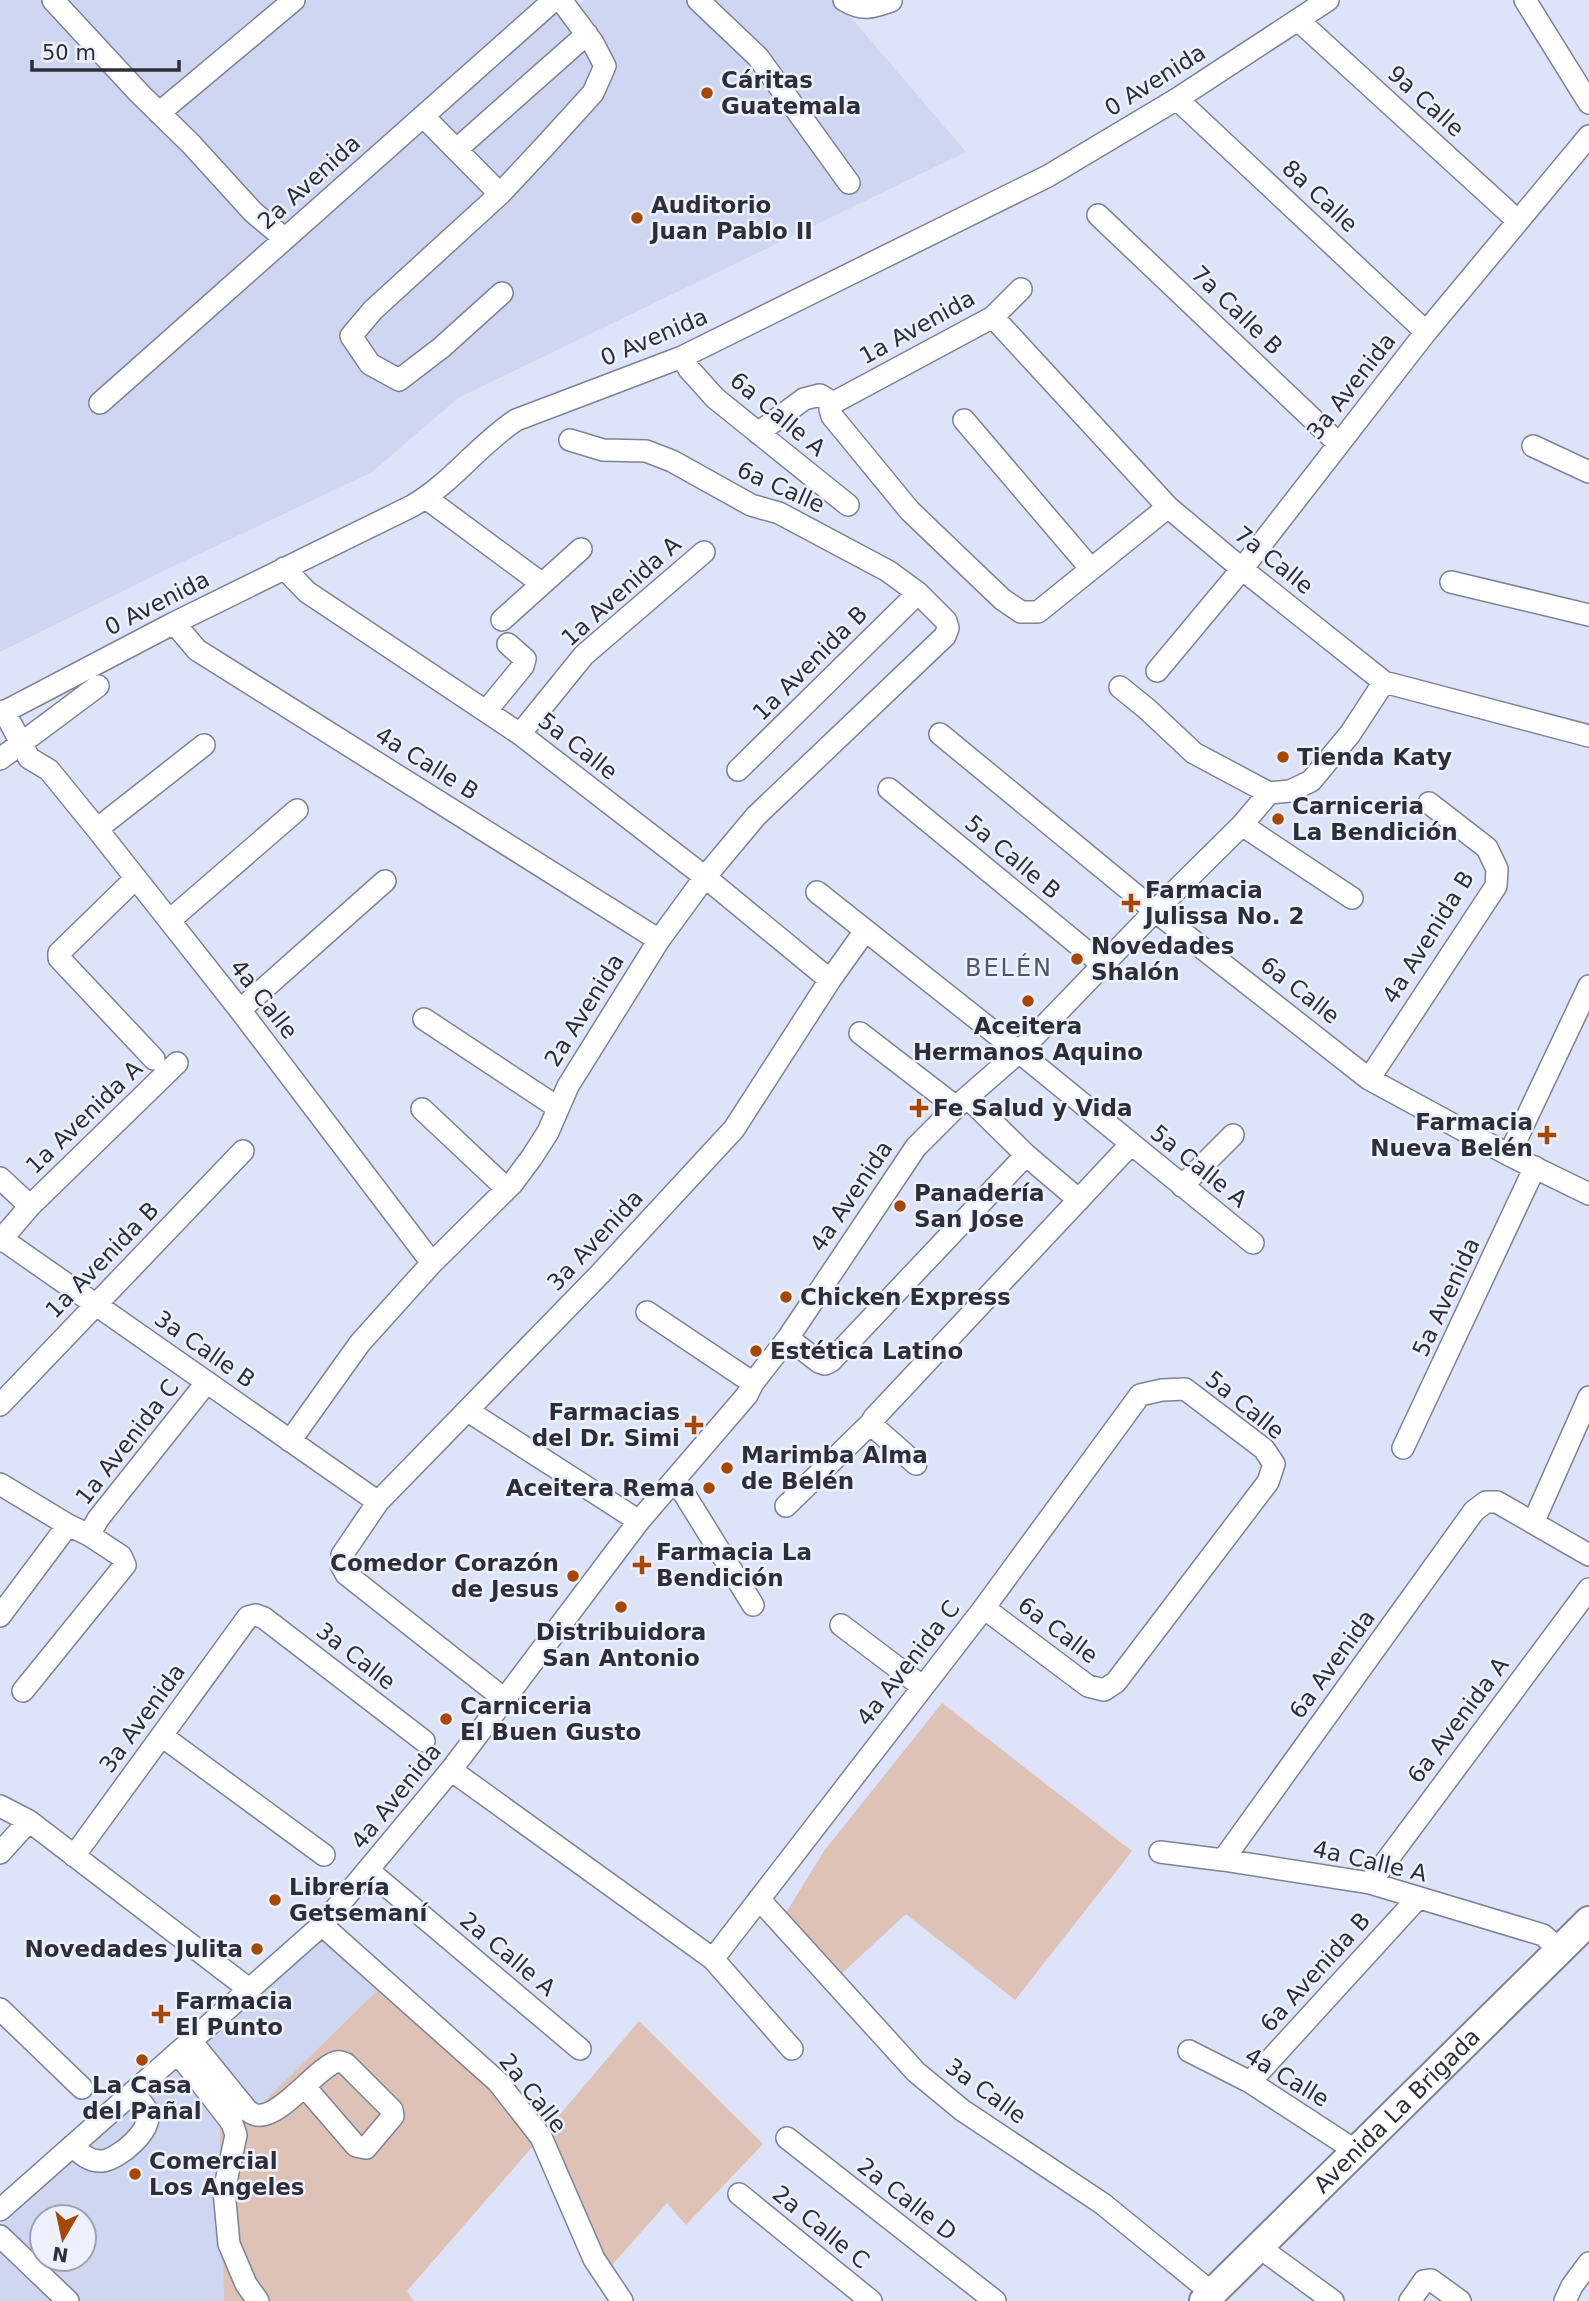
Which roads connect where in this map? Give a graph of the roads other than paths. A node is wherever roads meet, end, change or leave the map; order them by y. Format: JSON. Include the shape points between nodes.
{"nodes":[{"id":1,"x":53,"y":0,"type":"edge"},
{"id":2,"x":294,"y":0,"type":"edge"},
{"id":3,"x":554,"y":0,"type":"edge"},
{"id":4,"x":561,"y":0,"type":"edge"},
{"id":5,"x":698,"y":0,"type":"edge"},
{"id":6,"x":844,"y":0,"type":"edge"},
{"id":7,"x":1328,"y":0,"type":"edge"},
{"id":8,"x":1525,"y":0,"type":"edge"},
{"id":9,"x":891,"y":1,"type":"edge"},
{"id":10,"x":1298,"y":20,"type":"junction"},
{"id":11,"x":587,"y":34,"type":"junction"},
{"id":12,"x":1587,"y":97,"type":"edge"},
{"id":13,"x":1177,"y":99,"type":"junction"},
{"id":14,"x":159,"y":113,"type":"junction"},
{"id":15,"x":423,"y":116,"type":"junction"},
{"id":16,"x":1589,"y":136,"type":"edge"},
{"id":17,"x":457,"y":149,"type":"junction"},
{"id":18,"x":849,"y":183,"type":"dead end"},
{"id":19,"x":500,"y":194,"type":"junction"},
{"id":20,"x":1098,"y":215,"type":"dead end"},
{"id":21,"x":1518,"y":220,"type":"junction"},
{"id":22,"x":285,"y":239,"type":"junction"},
{"id":23,"x":1021,"y":289,"type":"dead end"},
{"id":24,"x":502,"y":293,"type":"dead end"},
{"id":25,"x":993,"y":317,"type":"junction"},
{"id":26,"x":1426,"y":332,"type":"junction"},
{"id":27,"x":682,"y":357,"type":"junction"},
{"id":28,"x":100,"y":403,"type":"dead end"},
{"id":29,"x":833,"y":403,"type":"junction"},
{"id":30,"x":964,"y":420,"type":"dead end"},
{"id":31,"x":758,"y":433,"type":"junction"},
{"id":32,"x":570,"y":440,"type":"dead end"},
{"id":33,"x":1339,"y":444,"type":"junction"},
{"id":34,"x":1533,"y":446,"type":"dead end"},
{"id":35,"x":1589,"y":472,"type":"edge"},
{"id":36,"x":426,"y":498,"type":"junction"},
{"id":37,"x":848,"y":505,"type":"dead end"},
{"id":38,"x":1168,"y":507,"type":"junction"},
{"id":39,"x":581,"y":549,"type":"dead end"},
{"id":40,"x":704,"y":552,"type":"dead end"},
{"id":41,"x":284,"y":568,"type":"junction"},
{"id":42,"x":1091,"y":569,"type":"junction"},
{"id":43,"x":1241,"y":569,"type":"junction"},
{"id":44,"x":1451,"y":582,"type":"dead end"},
{"id":45,"x":541,"y":583,"type":"junction"},
{"id":46,"x":918,"y":593,"type":"junction"},
{"id":47,"x":1589,"y":615,"type":"edge"},
{"id":48,"x":502,"y":620,"type":"dead end"},
{"id":49,"x":174,"y":623,"type":"junction"},
{"id":50,"x":948,"y":628,"type":"joint"},
{"id":51,"x":508,"y":644,"type":"dead end"},
{"id":52,"x":1157,"y":671,"type":"dead end"},
{"id":53,"x":1384,"y":682,"type":"junction"},
{"id":54,"x":98,"y":686,"type":"dead end"},
{"id":55,"x":1120,"y":687,"type":"dead end"},
{"id":56,"x":7,"y":710,"type":"edge"},
{"id":57,"x":487,"y":710,"type":"junction"},
{"id":58,"x":520,"y":734,"type":"junction"},
{"id":59,"x":940,"y":734,"type":"dead end"},
{"id":60,"x":1589,"y":736,"type":"edge"},
{"id":61,"x":27,"y":739,"type":"junction"},
{"id":62,"x":204,"y":745,"type":"dead end"},
{"id":63,"x":0,"y":759,"type":"edge"},
{"id":64,"x":738,"y":770,"type":"dead end"},
{"id":65,"x":889,"y":789,"type":"dead end"},
{"id":66,"x":1269,"y":793,"type":"junction"},
{"id":67,"x":1429,"y":803,"type":"dead end"},
{"id":68,"x":297,"y":810,"type":"dead end"},
{"id":69,"x":1242,"y":825,"type":"junction"},
{"id":70,"x":97,"y":829,"type":"junction"},
{"id":71,"x":705,"y":877,"type":"junction"},
{"id":72,"x":136,"y":878,"type":"junction"},
{"id":73,"x":385,"y":881,"type":"dead end"},
{"id":74,"x":817,"y":892,"type":"dead end"},
{"id":75,"x":1352,"y":898,"type":"dead end"},
{"id":76,"x":1155,"y":911,"type":"junction"},
{"id":77,"x":170,"y":920,"type":"junction"},
{"id":78,"x":865,"y":931,"type":"junction"},
{"id":79,"x":659,"y":940,"type":"junction"},
{"id":80,"x":1103,"y":965,"type":"junction"},
{"id":81,"x":830,"y":980,"type":"junction"},
{"id":82,"x":1589,"y":986,"type":"edge"},
{"id":83,"x":240,"y":1010,"type":"junction"},
{"id":84,"x":424,"y":1019,"type":"dead end"},
{"id":85,"x":860,"y":1033,"type":"dead end"},
{"id":86,"x":1019,"y":1052,"type":"junction"},
{"id":87,"x":154,"y":1059,"type":"dead end"},
{"id":88,"x":177,"y":1062,"type":"dead end"},
{"id":89,"x":1369,"y":1079,"type":"junction"},
{"id":90,"x":962,"y":1102,"type":"junction"},
{"id":91,"x":557,"y":1107,"type":"junction"},
{"id":92,"x":422,"y":1109,"type":"dead end"},
{"id":93,"x":1233,"y":1135,"type":"dead end"},
{"id":94,"x":1130,"y":1144,"type":"junction"},
{"id":95,"x":243,"y":1151,"type":"dead end"},
{"id":96,"x":1026,"y":1155,"type":"junction"},
{"id":97,"x":1509,"y":1155,"type":"junction"},
{"id":98,"x":1535,"y":1167,"type":"junction"},
{"id":99,"x":0,"y":1178,"type":"edge"},
{"id":100,"x":1182,"y":1186,"type":"junction"},
{"id":101,"x":507,"y":1189,"type":"junction"},
{"id":102,"x":1589,"y":1194,"type":"edge"},
{"id":103,"x":1079,"y":1200,"type":"junction"},
{"id":104,"x":30,"y":1206,"type":"junction"},
{"id":105,"x":1,"y":1240,"type":"edge"},
{"id":106,"x":1253,"y":1243,"type":"dead end"},
{"id":107,"x":432,"y":1263,"type":"junction"},
{"id":108,"x":96,"y":1304,"type":"junction"},
{"id":109,"x":647,"y":1312,"type":"dead end"},
{"id":110,"x":788,"y":1338,"type":"junction"},
{"id":111,"x":207,"y":1382,"type":"junction"},
{"id":112,"x":753,"y":1383,"type":"junction"},
{"id":113,"x":1140,"y":1395,"type":"joint"},
{"id":114,"x":1589,"y":1397,"type":"edge"},
{"id":115,"x":0,"y":1405,"type":"edge"},
{"id":116,"x":468,"y":1411,"type":"junction"},
{"id":117,"x":871,"y":1423,"type":"junction"},
{"id":118,"x":290,"y":1441,"type":"junction"},
{"id":119,"x":1403,"y":1448,"type":"dead end"},
{"id":120,"x":916,"y":1464,"type":"dead end"},
{"id":121,"x":675,"y":1479,"type":"junction"},
{"id":122,"x":0,"y":1484,"type":"edge"},
{"id":123,"x":379,"y":1502,"type":"junction"},
{"id":124,"x":786,"y":1506,"type":"dead end"},
{"id":125,"x":639,"y":1521,"type":"junction"},
{"id":126,"x":1533,"y":1523,"type":"junction"},
{"id":127,"x":68,"y":1525,"type":"junction"},
{"id":128,"x":89,"y":1535,"type":"junction"},
{"id":129,"x":1589,"y":1555,"type":"edge"},
{"id":130,"x":1589,"y":1589,"type":"edge"},
{"id":131,"x":753,"y":1605,"type":"dead end"},
{"id":132,"x":984,"y":1608,"type":"junction"},
{"id":133,"x":256,"y":1615,"type":"joint"},
{"id":134,"x":0,"y":1616,"type":"edge"},
{"id":135,"x":841,"y":1626,"type":"dead end"},
{"id":136,"x":923,"y":1687,"type":"junction"},
{"id":137,"x":1104,"y":1690,"type":"joint"},
{"id":138,"x":23,"y":1691,"type":"dead end"},
{"id":139,"x":503,"y":1698,"type":"junction"},
{"id":140,"x":162,"y":1736,"type":"junction"},
{"id":141,"x":424,"y":1741,"type":"dead end"},
{"id":142,"x":451,"y":1770,"type":"junction"},
{"id":143,"x":0,"y":1806,"type":"edge"},
{"id":144,"x":29,"y":1821,"type":"junction"},
{"id":145,"x":1160,"y":1852,"type":"dead end"},
{"id":146,"x":0,"y":1853,"type":"edge"},
{"id":147,"x":324,"y":1855,"type":"dead end"},
{"id":148,"x":74,"y":1856,"type":"junction"},
{"id":149,"x":1223,"y":1860,"type":"junction"},
{"id":150,"x":369,"y":1871,"type":"junction"},
{"id":151,"x":1370,"y":1883,"type":"junction"},
{"id":152,"x":1419,"y":1898,"type":"junction"},
{"id":153,"x":759,"y":1899,"type":"junction"},
{"id":154,"x":1589,"y":1921,"type":"edge"},
{"id":155,"x":322,"y":1925,"type":"junction"},
{"id":156,"x":1560,"y":1950,"type":"junction"},
{"id":157,"x":713,"y":1959,"type":"junction"},
{"id":158,"x":250,"y":1990,"type":"junction"},
{"id":159,"x":0,"y":2009,"type":"edge"},
{"id":160,"x":185,"y":2047,"type":"junction"},
{"id":161,"x":580,"y":2049,"type":"dead end"},
{"id":162,"x":792,"y":2049,"type":"dead end"},
{"id":163,"x":1189,"y":2051,"type":"dead end"},
{"id":164,"x":1250,"y":2082,"type":"junction"},
{"id":165,"x":306,"y":2087,"type":"dead end"},
{"id":166,"x":82,"y":2088,"type":"dead end"},
{"id":167,"x":134,"y":2092,"type":"junction"},
{"id":168,"x":787,"y":2138,"type":"dead end"},
{"id":169,"x":72,"y":2146,"type":"junction"},
{"id":170,"x":1356,"y":2151,"type":"junction"},
{"id":171,"x":738,"y":2194,"type":"dead end"},
{"id":172,"x":0,"y":2210,"type":"edge"},
{"id":173,"x":0,"y":2236,"type":"edge"},
{"id":174,"x":1259,"y":2246,"type":"junction"},
{"id":175,"x":1589,"y":2263,"type":"edge"},
{"id":176,"x":1208,"y":2297,"type":"edge"},
{"id":177,"x":68,"y":2301,"type":"edge"},
{"id":178,"x":258,"y":2301,"type":"edge"},
{"id":179,"x":622,"y":2301,"type":"edge"},
{"id":180,"x":871,"y":2301,"type":"edge"},
{"id":181,"x":995,"y":2301,"type":"edge"},
{"id":182,"x":1333,"y":2301,"type":"edge"},
{"id":183,"x":1410,"y":2301,"type":"edge"},
{"id":184,"x":1460,"y":2301,"type":"edge"},
{"id":185,"x":1565,"y":2301,"type":"edge"}],
"edges":[{"from":1,"to":14,"type":"street"},
{"from":2,"to":14,"type":"street"},
{"from":3,"to":15,"type":"street","name":"2a Avenida"},
{"from":4,"to":11,"type":"street"},
{"from":5,"to":18,"type":"street","via":[[758,57]]},
{"from":6,"to":9,"type":"street","via":[[871,9]]},
{"from":7,"to":10,"type":"street","name":"0 Avenida"},
{"from":8,"to":12,"type":"street"},
{"from":10,"to":13,"type":"street","name":"0 Avenida"},
{"from":10,"to":21,"type":"street","name":"9a Calle"},
{"from":11,"to":17,"type":"street"},
{"from":11,"to":19,"type":"street","via":[[605,66],[593,93]]},
{"from":13,"to":26,"type":"street","name":"8a Calle"},
{"from":13,"to":27,"type":"street","name":"0 Avenida","via":[[1048,176]]},
{"from":14,"to":22,"type":"street","via":[[253,212]]},
{"from":15,"to":17,"type":"street"},
{"from":15,"to":22,"type":"street","name":"2a Avenida"},
{"from":16,"to":21,"type":"street","name":"3a Avenida"},
{"from":17,"to":19,"type":"street"},
{"from":19,"to":24,"type":"street","via":[[373,310],[351,336],[370,364],[399,380]]},
{"from":20,"to":33,"type":"street","name":"7a Calle B"},
{"from":21,"to":26,"type":"street","name":"3a Avenida"},
{"from":22,"to":28,"type":"street","name":"2a Avenida"},
{"from":23,"to":25,"type":"street","name":"1a Avenida"},
{"from":25,"to":29,"type":"street","name":"1a Avenida"},
{"from":25,"to":38,"type":"street","name":"7a Calle"},
{"from":26,"to":33,"type":"street","name":"3a Avenida"},
{"from":27,"to":31,"type":"street","name":"6a Calle A","via":[[716,398]]},
{"from":27,"to":36,"type":"street","name":"0 Avenida","via":[[516,420]]},
{"from":29,"to":31,"type":"street","via":[[820,395],[804,399]]},
{"from":29,"to":42,"type":"street","via":[[832,416],[910,511],[1012,606],[1038,612]]},
{"from":30,"to":42,"type":"street"},
{"from":31,"to":37,"type":"street","name":"6a Calle A"},
{"from":32,"to":46,"type":"street","name":"6a Calle","via":[[603,450],[646,452],[672,461],[751,505],[833,539]]},
{"from":33,"to":43,"type":"street","name":"3a Avenida"},
{"from":34,"to":35,"type":"street"},
{"from":36,"to":41,"type":"street","name":"0 Avenida"},
{"from":36,"to":45,"type":"street"},
{"from":38,"to":42,"type":"street"},
{"from":38,"to":43,"type":"street","name":"7a Calle"},
{"from":39,"to":45,"type":"street"},
{"from":40,"to":58,"type":"street","name":"1a Avenida A","via":[[584,655]]},
{"from":41,"to":49,"type":"street","name":"0 Avenida"},
{"from":41,"to":57,"type":"street","name":"5a Calle","via":[[307,592]]},
{"from":43,"to":52,"type":"street","name":"3a Avenida"},
{"from":43,"to":53,"type":"street","name":"7a Calle"},
{"from":44,"to":47,"type":"street"},
{"from":45,"to":48,"type":"street"},
{"from":46,"to":50,"type":"street","name":"6a Calle"},
{"from":46,"to":64,"type":"street","name":"1a Avenida B"},
{"from":49,"to":56,"type":"street","name":"0 Avenida"},
{"from":49,"to":79,"type":"street","name":"4a Calle B","via":[[197,650]]},
{"from":50,"to":71,"type":"street","name":"2a Avenida","via":[[945,636],[756,816]]},
{"from":51,"to":57,"type":"street","via":[[525,659],[523,666]]},
{"from":53,"to":60,"type":"street","name":"7a Calle"},
{"from":53,"to":66,"type":"street","via":[[1350,734],[1311,780],[1290,791]]},
{"from":54,"to":61,"type":"street"},
{"from":55,"to":66,"type":"street","via":[[1194,753]]},
{"from":56,"to":61,"type":"street","name":"4a Calle"},
{"from":57,"to":58,"type":"street","name":"5a Calle"},
{"from":58,"to":71,"type":"street","name":"5a Calle"},
{"from":59,"to":76,"type":"street","name":"6a Calle"},
{"from":61,"to":63,"type":"street"},
{"from":61,"to":70,"type":"street","name":"4a Calle","via":[[43,749],[49,770]]},
{"from":62,"to":70,"type":"street"},
{"from":65,"to":80,"type":"street","name":"5a Calle B"},
{"from":66,"to":69,"type":"street","name":"4a Avenida"},
{"from":67,"to":89,"type":"street","name":"4a Avenida B","via":[[1487,848],[1497,869],[1496,886]]},
{"from":68,"to":77,"type":"street"},
{"from":69,"to":75,"type":"street"},
{"from":69,"to":76,"type":"street","name":"4a Avenida"},
{"from":70,"to":72,"type":"street","name":"4a Calle"},
{"from":71,"to":79,"type":"street","name":"2a Avenida"},
{"from":71,"to":81,"type":"street","name":"5a Calle"},
{"from":72,"to":77,"type":"street","name":"4a Calle"},
{"from":72,"to":87,"type":"street","via":[[59,958]]},
{"from":73,"to":83,"type":"street"},
{"from":74,"to":78,"type":"street","name":"5a Calle A"},
{"from":76,"to":80,"type":"street","name":"4a Avenida"},
{"from":76,"to":89,"type":"street","name":"6a Calle"},
{"from":77,"to":83,"type":"street","name":"4a Calle"},
{"from":78,"to":81,"type":"street","name":"3a Avenida"},
{"from":78,"to":86,"type":"street","name":"5a Calle A"},
{"from":79,"to":91,"type":"street","name":"2a Avenida"},
{"from":80,"to":86,"type":"street","name":"4a Avenida"},
{"from":81,"to":116,"type":"street","name":"3a Avenida","via":[[734,1129]]},
{"from":82,"to":97,"type":"street"},
{"from":83,"to":107,"type":"street","name":"4a Calle"},
{"from":84,"to":91,"type":"street"},
{"from":85,"to":90,"type":"street"},
{"from":86,"to":90,"type":"street","name":"4a Avenida"},
{"from":86,"to":94,"type":"street","name":"5a Calle A"},
{"from":88,"to":104,"type":"street","name":"1a Avenida A"},
{"from":89,"to":97,"type":"street","name":"6a Calle"},
{"from":90,"to":96,"type":"street"},
{"from":90,"to":110,"type":"street","name":"4a Avenida","via":[[916,1147]]},
{"from":91,"to":101,"type":"street","name":"2a Avenida","via":[[548,1132]]},
{"from":92,"to":101,"type":"street"},
{"from":93,"to":100,"type":"street"},
{"from":94,"to":100,"type":"street","name":"5a Calle A"},
{"from":94,"to":103,"type":"street"},
{"from":95,"to":108,"type":"street","name":"1a Avenida B"},
{"from":96,"to":103,"type":"street"},
{"from":96,"to":110,"type":"street","via":[[831,1361],[819,1362]]},
{"from":97,"to":98,"type":"street","name":"6a Calle"},
{"from":98,"to":102,"type":"street","name":"6a Calle"},
{"from":98,"to":119,"type":"street","name":"5a Avenida"},
{"from":99,"to":104,"type":"street"},
{"from":100,"to":106,"type":"street","name":"5a Calle A"},
{"from":101,"to":107,"type":"street","name":"2a Avenida"},
{"from":103,"to":117,"type":"street"},
{"from":104,"to":105,"type":"street","name":"1a Avenida A"},
{"from":105,"to":108,"type":"street","name":"3a Calle B"},
{"from":107,"to":118,"type":"street","name":"2a Avenida","via":[[359,1343]]},
{"from":108,"to":111,"type":"street","name":"3a Calle B"},
{"from":108,"to":115,"type":"street","name":"1a Avenida B"},
{"from":109,"to":112,"type":"street"},
{"from":110,"to":112,"type":"street","name":"4a Avenida"},
{"from":111,"to":118,"type":"street","name":"3a Calle B"},
{"from":111,"to":128,"type":"street","name":"1a Avenida C"},
{"from":112,"to":121,"type":"street","name":"4a Avenida"},
{"from":113,"to":132,"type":"street","name":"4a Avenida C"},
{"from":113,"to":137,"type":"street","name":"5a Calle","via":[[1185,1389],[1264,1450],[1273,1464],[1268,1482],[1116,1682]]},
{"from":114,"to":126,"type":"street"},
{"from":116,"to":123,"type":"street","name":"3a Avenida"},
{"from":116,"to":125,"type":"street"},
{"from":117,"to":120,"type":"street"},
{"from":117,"to":124,"type":"street"},
{"from":118,"to":123,"type":"street","name":"3a Calle B"},
{"from":121,"to":125,"type":"street","name":"4a Avenida"},
{"from":121,"to":131,"type":"street"},
{"from":122,"to":127,"type":"street"},
{"from":123,"to":139,"type":"street","name":"3a Avenida","via":[[342,1555],[346,1574]]},
{"from":125,"to":139,"type":"street","name":"4a Avenida"},
{"from":126,"to":129,"type":"street"},
{"from":126,"to":149,"type":"street","name":"6a Avenida","via":[[1497,1502],[1486,1502],[1474,1511]]},
{"from":127,"to":128,"type":"street"},
{"from":127,"to":134,"type":"street","name":"1a Avenida C"},
{"from":128,"to":138,"type":"street","via":[[125,1565]]},
{"from":130,"to":151,"type":"street","name":"6a Avenida A"},
{"from":132,"to":136,"type":"street","name":"4a Avenida C"},
{"from":132,"to":137,"type":"street","name":"6a Calle","via":[[1088,1686]]},
{"from":133,"to":140,"type":"street","name":"3a Avenida","via":[[248,1617]]},
{"from":133,"to":141,"type":"street","name":"3a Calle"},
{"from":135,"to":136,"type":"street"},
{"from":136,"to":153,"type":"street","name":"4a Avenida C"},
{"from":139,"to":142,"type":"street","name":"4a Avenida"},
{"from":140,"to":147,"type":"street"},
{"from":140,"to":148,"type":"street","name":"3a Avenida"},
{"from":142,"to":150,"type":"street","name":"4a Avenida"},
{"from":142,"to":157,"type":"street"},
{"from":143,"to":144,"type":"street"},
{"from":144,"to":146,"type":"street"},
{"from":144,"to":148,"type":"street"},
{"from":145,"to":149,"type":"street","name":"4a Calle A"},
{"from":148,"to":158,"type":"street"},
{"from":149,"to":151,"type":"street","name":"4a Calle A"},
{"from":150,"to":155,"type":"street","name":"4a Avenida"},
{"from":150,"to":161,"type":"street","name":"2a Calle A"},
{"from":151,"to":152,"type":"street","name":"4a Calle A"},
{"from":152,"to":156,"type":"street","name":"4a Calle A","via":[[1544,1935]]},
{"from":152,"to":164,"type":"street","name":"6a Avenida B"},
{"from":153,"to":157,"type":"street","name":"4a Avenida C"},
{"from":153,"to":176,"type":"street","name":"3a Calle","via":[[916,2072],[962,2110],[1103,2204]]},
{"from":154,"to":156,"type":"main road","name":"Avenida La Brigada"},
{"from":155,"to":158,"type":"street","name":"4a Avenida"},
{"from":155,"to":179,"type":"street","name":"2a Calle","via":[[498,2082],[541,2137],[594,2259]]},
{"from":156,"to":170,"type":"main road","name":"Avenida La Brigada"},
{"from":157,"to":162,"type":"street"},
{"from":158,"to":160,"type":"street","name":"4a Avenida"},
{"from":159,"to":166,"type":"street"},
{"from":160,"to":165,"type":"street","via":[[257,2115],[268,2114]]},
{"from":160,"to":167,"type":"street","name":"4a Avenida"},
{"from":160,"to":178,"type":"street","via":[[236,2136],[224,2191],[229,2244]]},
{"from":163,"to":164,"type":"street","name":"4a Calle"},
{"from":164,"to":170,"type":"street","name":"4a Calle"},
{"from":167,"to":169,"type":"street","name":"4a Avenida"},
{"from":167,"to":169,"type":"street","via":[[147,2111],[141,2136],[110,2160],[100,2162]]},
{"from":168,"to":181,"type":"street","name":"2a Calle D"},
{"from":169,"to":172,"type":"street","name":"4a Avenida"},
{"from":170,"to":174,"type":"main road","name":"Avenida La Brigada"},
{"from":171,"to":180,"type":"street","name":"2a Calle C"},
{"from":173,"to":177,"type":"street"},
{"from":174,"to":176,"type":"main road","name":"Avenida La Brigada"},
{"from":174,"to":182,"type":"street"},
{"from":175,"to":185,"type":"street"},
{"from":183,"to":184,"type":"street","via":[[1424,2281],[1431,2280]]}]}
